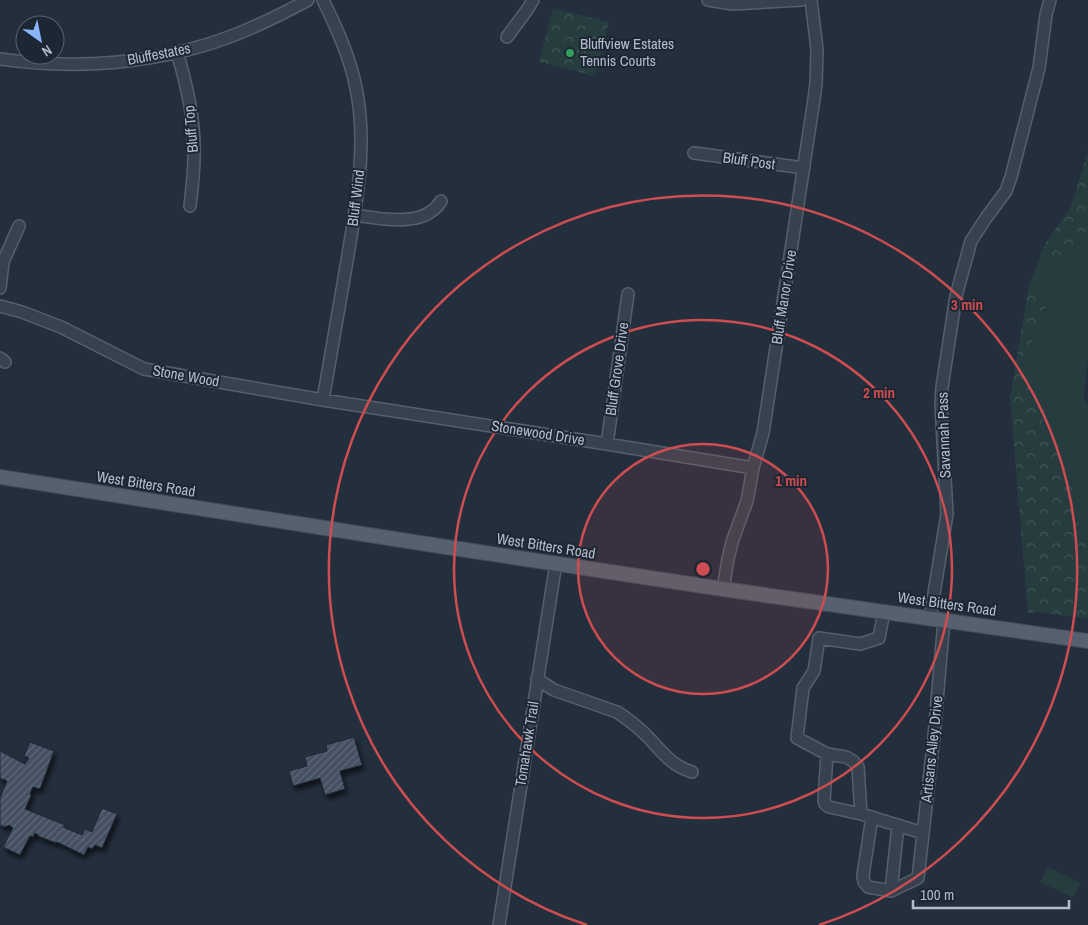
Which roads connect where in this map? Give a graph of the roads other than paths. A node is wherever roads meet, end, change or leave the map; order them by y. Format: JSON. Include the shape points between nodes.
{"nodes":[{"id":1,"x":308,"y":0,"type":"edge"},
{"id":2,"x":323,"y":0,"type":"edge"},
{"id":3,"x":533,"y":0,"type":"edge"},
{"id":4,"x":708,"y":0,"type":"edge"},
{"id":5,"x":801,"y":0,"type":"edge"},
{"id":6,"x":812,"y":0,"type":"edge"},
{"id":7,"x":1050,"y":0,"type":"edge"},
{"id":8,"x":507,"y":37,"type":"dead end"},
{"id":9,"x":177,"y":52,"type":"junction"},
{"id":10,"x":0,"y":59,"type":"edge"},
{"id":11,"x":694,"y":153,"type":"dead end"},
{"id":12,"x":804,"y":168,"type":"junction"},
{"id":13,"x":441,"y":201,"type":"dead end"},
{"id":14,"x":190,"y":206,"type":"dead end"},
{"id":15,"x":354,"y":215,"type":"junction"},
{"id":16,"x":19,"y":226,"type":"dead end"},
{"id":17,"x":0,"y":288,"type":"edge"},
{"id":18,"x":628,"y":294,"type":"dead end"},
{"id":19,"x":0,"y":306,"type":"edge"},
{"id":20,"x":323,"y":400,"type":"junction"},
{"id":21,"x":607,"y":444,"type":"junction"},
{"id":22,"x":753,"y":468,"type":"junction"},
{"id":23,"x":0,"y":477,"type":"edge"},
{"id":24,"x":556,"y":563,"type":"junction"},
{"id":25,"x":723,"y":590,"type":"junction"},
{"id":26,"x":884,"y":612,"type":"junction"},
{"id":27,"x":937,"y":619,"type":"junction"},
{"id":28,"x":1088,"y":641,"type":"edge"},
{"id":29,"x":537,"y":679,"type":"junction"},
{"id":30,"x":827,"y":754,"type":"junction"},
{"id":31,"x":692,"y":772,"type":"dead end"},
{"id":32,"x":867,"y":815,"type":"junction"},
{"id":33,"x":898,"y":825,"type":"junction"},
{"id":34,"x":923,"y":833,"type":"junction"},
{"id":35,"x":892,"y":891,"type":"junction"},
{"id":36,"x":499,"y":925,"type":"edge"}],
"edges":[{"from":1,"to":9,"type":"street","name":"Bluffestates","via":[[228,37]]},
{"from":2,"to":15,"type":"street","name":"Bluff Wind","via":[[344,46],[357,90],[361,145]]},
{"from":3,"to":8,"type":"street"},
{"from":4,"to":5,"type":"street","via":[[733,4]]},
{"from":6,"to":12,"type":"street","name":"Bluff Manor Drive","via":[[817,49],[816,84]]},
{"from":7,"to":27,"type":"street","name":"Savannah Pass","via":[[1039,68],[1011,177],[1006,191],[971,241],[956,296],[942,387],[947,514]]},
{"from":9,"to":10,"type":"street","name":"Bluffestates","via":[[131,61],[81,65]]},
{"from":9,"to":14,"type":"street","name":"Bluff Top","via":[[192,120],[194,154]]},
{"from":11,"to":12,"type":"street","name":"Bluff Post"},
{"from":12,"to":22,"type":"street","name":"Bluff Manor Drive","via":[[763,433]]},
{"from":13,"to":15,"type":"street","via":[[433,211],[414,218]]},
{"from":15,"to":20,"type":"street","name":"Bluff Wind"},
{"from":16,"to":17,"type":"street","via":[[3,262]]},
{"from":18,"to":21,"type":"street","name":"Bluff Grove Drive"},
{"from":19,"to":20,"type":"street","name":"Stone Wood","via":[[61,326],[144,369]]},
{"from":20,"to":21,"type":"street","name":"Stonewood Drive"},
{"from":21,"to":22,"type":"street","name":"Stonewood Drive"},
{"from":22,"to":25,"type":"street","name":"Bluff Manor Drive","via":[[747,501],[732,542]]},
{"from":23,"to":24,"type":"main road","name":"West Bitters Road"},
{"from":24,"to":25,"type":"main road","name":"West Bitters Road"},
{"from":24,"to":29,"type":"street","name":"Tomahawk Trail"},
{"from":25,"to":26,"type":"main road","name":"West Bitters Road"},
{"from":26,"to":27,"type":"main road","name":"West Bitters Road"},
{"from":26,"to":30,"type":"street","via":[[879,638],[860,644],[820,638],[814,671],[803,688],[797,738]]},
{"from":27,"to":28,"type":"main road","name":"West Bitters Road"},
{"from":27,"to":34,"type":"street","name":"Artisans Alley Drive","via":[[934,736]]},
{"from":29,"to":31,"type":"street","via":[[554,690],[617,712],[674,764]]},
{"from":29,"to":36,"type":"street","name":"Tomahawk Trail"},
{"from":30,"to":32,"type":"street","via":[[846,757],[858,767]]},
{"from":30,"to":32,"type":"street","via":[[825,804]]},
{"from":32,"to":33,"type":"street"},
{"from":32,"to":35,"type":"street","via":[[864,882],[868,887]]},
{"from":33,"to":34,"type":"street"},
{"from":33,"to":35,"type":"street"},
{"from":34,"to":35,"type":"street","name":"Artisans Alley Drive","via":[[918,878]]}]}
